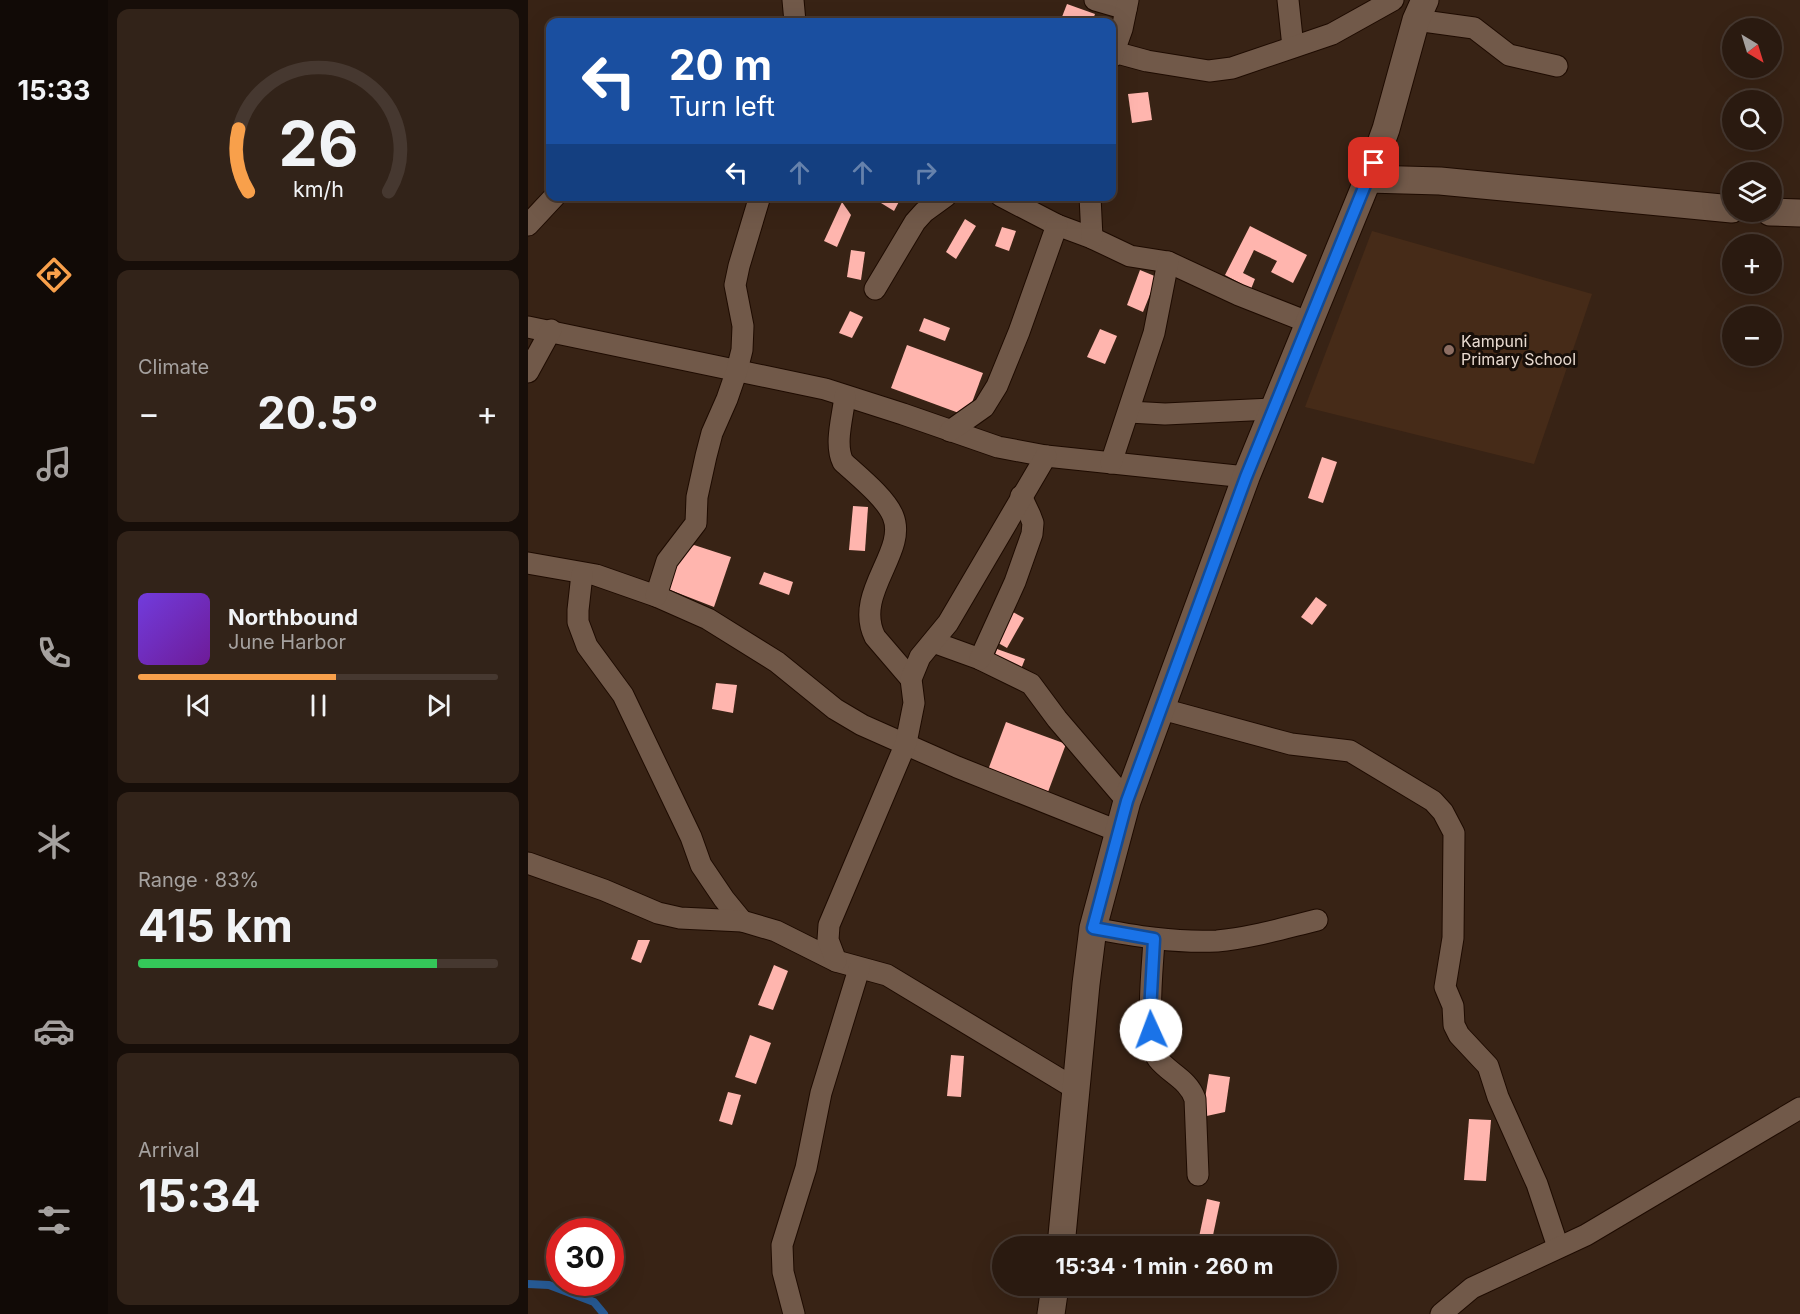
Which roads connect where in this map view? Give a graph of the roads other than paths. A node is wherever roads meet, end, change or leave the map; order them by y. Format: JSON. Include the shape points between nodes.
{"nodes":[{"id":1,"x":793,"y":0,"type":"edge"},
{"id":2,"x":1095,"y":0,"type":"edge"},
{"id":3,"x":1288,"y":0,"type":"edge"},
{"id":4,"x":1393,"y":0,"type":"edge"},
{"id":5,"x":1127,"y":4,"type":"edge"},
{"id":6,"x":1421,"y":10,"type":"edge"},
{"id":7,"x":795,"y":18,"type":"edge"},
{"id":8,"x":1116,"y":43,"type":"edge"},
{"id":9,"x":1293,"y":47,"type":"junction"},
{"id":10,"x":1116,"y":55,"type":"edge"},
{"id":11,"x":1557,"y":66,"type":"dead end"},
{"id":12,"x":1368,"y":179,"type":"junction"},
{"id":13,"x":550,"y":201,"type":"edge"},
{"id":14,"x":758,"y":201,"type":"edge"},
{"id":15,"x":939,"y":201,"type":"edge"},
{"id":16,"x":1011,"y":201,"type":"edge"},
{"id":17,"x":1090,"y":201,"type":"edge"},
{"id":18,"x":1722,"y":208,"type":"edge"},
{"id":19,"x":1782,"y":212,"type":"edge"},
{"id":20,"x":1800,"y":213,"type":"edge"},
{"id":21,"x":528,"y":225,"type":"edge"},
{"id":22,"x":1057,"y":225,"type":"junction"},
{"id":23,"x":1092,"y":238,"type":"junction"},
{"id":24,"x":1168,"y":262,"type":"junction"},
{"id":25,"x":875,"y":289,"type":"dead end"},
{"id":26,"x":1310,"y":323,"type":"junction"},
{"id":27,"x":528,"y":327,"type":"edge"},
{"id":28,"x":551,"y":330,"type":"junction"},
{"id":29,"x":737,"y":370,"type":"junction"},
{"id":30,"x":528,"y":372,"type":"edge"},
{"id":31,"x":845,"y":396,"type":"junction"},
{"id":32,"x":1274,"y":409,"type":"junction"},
{"id":33,"x":1129,"y":412,"type":"junction"},
{"id":34,"x":950,"y":431,"type":"junction"},
{"id":35,"x":1047,"y":456,"type":"junction"},
{"id":36,"x":1111,"y":463,"type":"junction"},
{"id":37,"x":1246,"y":477,"type":"junction"},
{"id":38,"x":1021,"y":496,"type":"junction"},
{"id":39,"x":528,"y":563,"type":"edge"},
{"id":40,"x":582,"y":574,"type":"junction"},
{"id":41,"x":656,"y":596,"type":"junction"},
{"id":42,"x":933,"y":642,"type":"junction"},
{"id":43,"x":980,"y":659,"type":"junction"},
{"id":44,"x":911,"y":679,"type":"junction"},
{"id":45,"x":1162,"y":709,"type":"junction"},
{"id":46,"x":906,"y":743,"type":"junction"},
{"id":47,"x":1127,"y":801,"type":"junction"},
{"id":48,"x":1120,"y":832,"type":"junction"},
{"id":49,"x":528,"y":863,"type":"edge"},
{"id":50,"x":1317,"y":920,"type":"dead end"},
{"id":51,"x":742,"y":921,"type":"junction"},
{"id":52,"x":1093,"y":928,"type":"junction"},
{"id":53,"x":1154,"y":939,"type":"junction"},
{"id":54,"x":836,"y":961,"type":"junction"},
{"id":55,"x":859,"y":969,"type":"junction"},
{"id":56,"x":1076,"y":1089,"type":"junction"},
{"id":57,"x":1800,"y":1108,"type":"edge"},
{"id":58,"x":1198,"y":1175,"type":"dead end"},
{"id":59,"x":1062,"y":1236,"type":"edge"},
{"id":60,"x":1558,"y":1247,"type":"junction"},
{"id":61,"x":1054,"y":1296,"type":"edge"},
{"id":62,"x":794,"y":1314,"type":"edge"},
{"id":63,"x":1051,"y":1314,"type":"edge"},
{"id":64,"x":1441,"y":1314,"type":"edge"}],
"edges":[{"from":1,"to":7,"type":"street"},
{"from":2,"to":5,"type":"street"},
{"from":3,"to":9,"type":"street"},
{"from":4,"to":9,"type":"street","via":[[1332,34]]},
{"from":5,"to":8,"type":"street"},
{"from":6,"to":11,"type":"street","via":[[1474,28],[1509,55]]},
{"from":6,"to":12,"type":"street"},
{"from":9,"to":10,"type":"street","via":[[1232,68],[1209,71]]},
{"from":12,"to":18,"type":"street","via":[[1440,181]]},
{"from":12,"to":26,"type":"street"},
{"from":13,"to":21,"type":"street"},
{"from":14,"to":29,"type":"street","via":[[735,285],[743,326]]},
{"from":15,"to":25,"type":"street","via":[[915,222]]},
{"from":16,"to":22,"type":"street"},
{"from":17,"to":23,"type":"street"},
{"from":19,"to":20,"type":"street"},
{"from":22,"to":23,"type":"street"},
{"from":22,"to":34,"type":"street","via":[[997,386],[984,407]]},
{"from":23,"to":24,"type":"street","via":[[1130,256]]},
{"from":24,"to":26,"type":"street"},
{"from":24,"to":33,"type":"street","via":[[1154,333]]},
{"from":26,"to":32,"type":"street"},
{"from":27,"to":28,"type":"street"},
{"from":28,"to":29,"type":"street"},
{"from":28,"to":30,"type":"street"},
{"from":29,"to":31,"type":"street"},
{"from":29,"to":41,"type":"street","via":[[706,456],[696,523],[667,561]]},
{"from":31,"to":34,"type":"street"},
{"from":31,"to":44,"type":"street","via":[[840,456],[887,505],[894,518],[895,538],[871,599],[871,629]]},
{"from":32,"to":33,"type":"street"},
{"from":32,"to":37,"type":"street"},
{"from":33,"to":36,"type":"street"},
{"from":34,"to":35,"type":"street","via":[[998,447]]},
{"from":35,"to":36,"type":"street"},
{"from":35,"to":38,"type":"street"},
{"from":36,"to":37,"type":"street"},
{"from":37,"to":45,"type":"street"},
{"from":38,"to":42,"type":"street","via":[[948,623]]},
{"from":38,"to":43,"type":"street","via":[[1033,523],[1032,534]]},
{"from":39,"to":40,"type":"street"},
{"from":40,"to":41,"type":"street","via":[[596,575]]},
{"from":40,"to":51,"type":"street","via":[[578,622],[587,646],[623,695],[701,865]]},
{"from":41,"to":46,"type":"street","via":[[708,620],[777,662],[862,725]]},
{"from":42,"to":43,"type":"street"},
{"from":42,"to":44,"type":"street","via":[[920,657]]},
{"from":43,"to":47,"type":"street","via":[[1037,689],[1057,719]]},
{"from":44,"to":46,"type":"street","via":[[914,703]]},
{"from":45,"to":47,"type":"street"},
{"from":45,"to":60,"type":"street","via":[[1291,744],[1350,751],[1433,801],[1443,812],[1454,833],[1454,939],[1445,987],[1453,1006],[1454,1025],[1488,1066],[1537,1184]]},
{"from":46,"to":48,"type":"street"},
{"from":46,"to":54,"type":"street","via":[[829,925],[828,940]]},
{"from":47,"to":48,"type":"street"},
{"from":48,"to":52,"type":"street"},
{"from":49,"to":51,"type":"street","via":[[658,913]]},
{"from":50,"to":53,"type":"street","via":[[1217,941]]},
{"from":51,"to":54,"type":"street","via":[[776,931]]},
{"from":52,"to":53,"type":"street"},
{"from":52,"to":56,"type":"street"},
{"from":53,"to":58,"type":"street","via":[[1150,1012],[1153,1047],[1158,1059],[1192,1089]]},
{"from":54,"to":55,"type":"street"},
{"from":55,"to":56,"type":"street","via":[[887,975],[904,984]]},
{"from":55,"to":62,"type":"street","via":[[821,1093],[806,1168],[782,1245],[783,1272]]},
{"from":56,"to":59,"type":"street"},
{"from":57,"to":60,"type":"street","via":[[1586,1235]]},
{"from":60,"to":64,"type":"street","via":[[1472,1288]]},
{"from":61,"to":63,"type":"street"}]}
